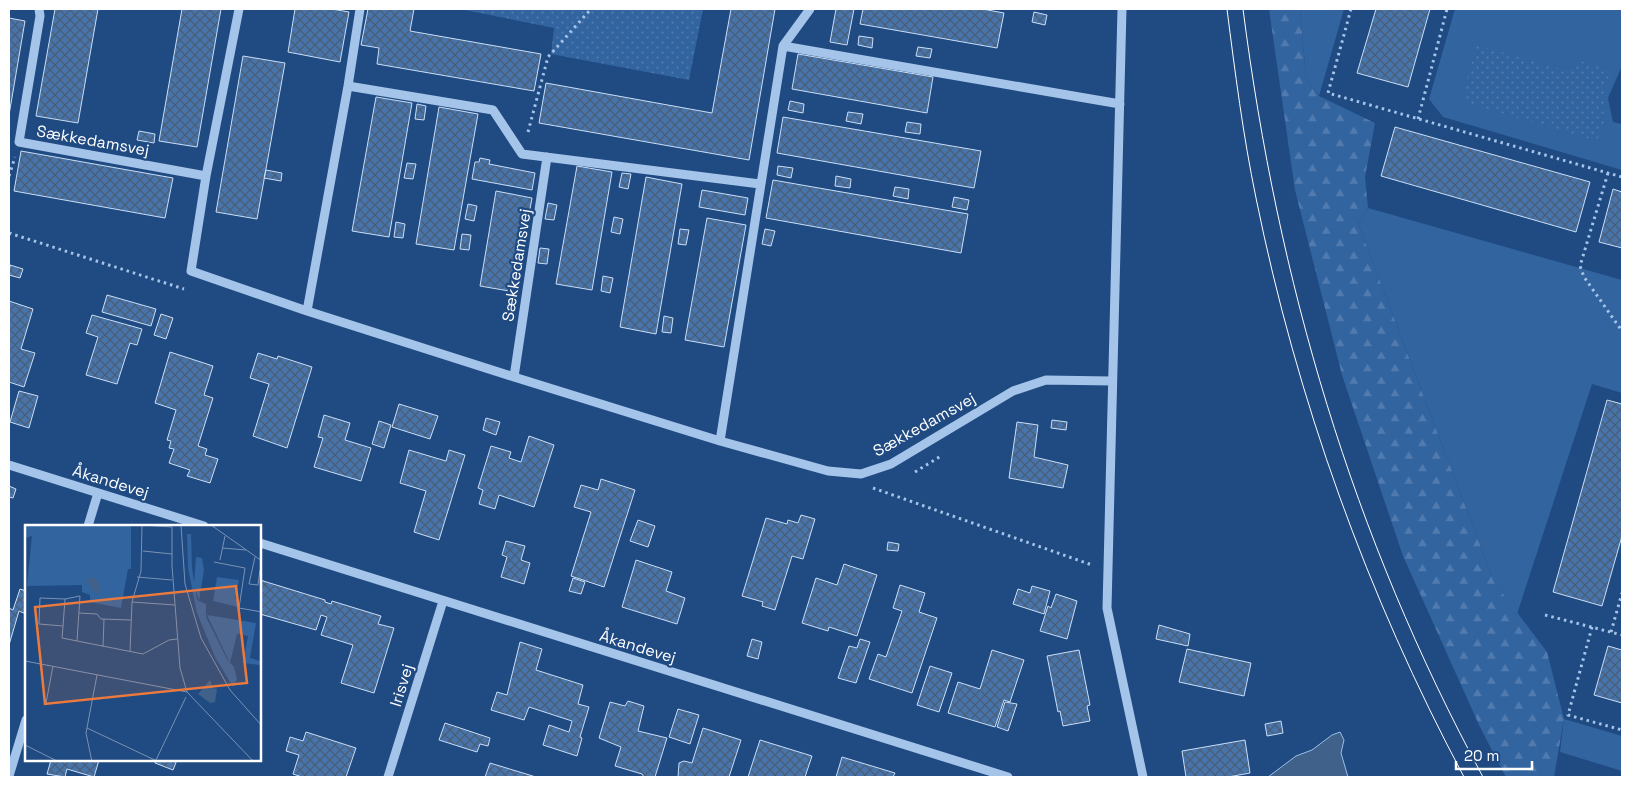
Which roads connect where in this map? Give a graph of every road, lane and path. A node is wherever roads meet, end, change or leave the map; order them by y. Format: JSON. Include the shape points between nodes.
{"nodes":[{"id":1,"x":39,"y":9,"type":"edge"},
{"id":2,"x":239,"y":9,"type":"edge"},
{"id":3,"x":360,"y":9,"type":"edge"},
{"id":4,"x":591,"y":9,"type":"edge"},
{"id":5,"x":810,"y":9,"type":"edge"},
{"id":6,"x":1122,"y":9,"type":"edge"},
{"id":7,"x":1351,"y":9,"type":"edge"},
{"id":8,"x":1448,"y":9,"type":"edge"},
{"id":9,"x":783,"y":46,"type":"junction"},
{"id":10,"x":348,"y":86,"type":"junction"},
{"id":11,"x":1120,"y":104,"type":"junction"},
{"id":12,"x":1418,"y":119,"type":"junction"},
{"id":13,"x":522,"y":154,"type":"junction"},
{"id":14,"x":547,"y":158,"type":"junction"},
{"id":15,"x":1608,"y":173,"type":"junction"},
{"id":16,"x":206,"y":176,"type":"junction"},
{"id":17,"x":1622,"y":177,"type":"edge"},
{"id":18,"x":760,"y":184,"type":"junction"},
{"id":19,"x":307,"y":311,"type":"junction"},
{"id":20,"x":1622,"y":331,"type":"edge"},
{"id":21,"x":514,"y":377,"type":"junction"},
{"id":22,"x":1111,"y":382,"type":"junction"},
{"id":23,"x":720,"y":441,"type":"junction"},
{"id":24,"x":9,"y":465,"type":"edge"},
{"id":25,"x":873,"y":488,"type":"dead end"},
{"id":26,"x":98,"y":493,"type":"junction"},
{"id":27,"x":88,"y":525,"type":"edge"},
{"id":28,"x":201,"y":525,"type":"edge"},
{"id":29,"x":261,"y":544,"type":"edge"},
{"id":30,"x":1109,"y":571,"type":"junction"},
{"id":31,"x":1622,"y":593,"type":"edge"},
{"id":32,"x":443,"y":601,"type":"junction"},
{"id":33,"x":1545,"y":615,"type":"dead end"},
{"id":34,"x":1592,"y":627,"type":"junction"},
{"id":35,"x":1611,"y":632,"type":"junction"},
{"id":36,"x":1622,"y":635,"type":"edge"},
{"id":37,"x":25,"y":723,"type":"edge"},
{"id":38,"x":1622,"y":730,"type":"edge"},
{"id":39,"x":9,"y":776,"type":"edge"},
{"id":40,"x":388,"y":777,"type":"edge"},
{"id":41,"x":1008,"y":777,"type":"edge"},
{"id":42,"x":1142,"y":777,"type":"edge"}],
"edges":[{"from":1,"to":16,"type":"street","name":"Sækkedamsvej","via":[[19,142]]},
{"from":2,"to":16,"type":"street","name":"Sækkedamsvej"},
{"from":3,"to":10,"type":"street"},
{"from":4,"to":13,"type":"path","via":[[548,57]]},
{"from":5,"to":9,"type":"street"},
{"from":6,"to":11,"type":"street"},
{"from":7,"to":12,"type":"path","via":[[1328,94]]},
{"from":8,"to":12,"type":"path"},
{"from":9,"to":11,"type":"street"},
{"from":9,"to":18,"type":"street"},
{"from":10,"to":13,"type":"street","via":[[493,110]]},
{"from":10,"to":19,"type":"street"},
{"from":11,"to":22,"type":"street"},
{"from":12,"to":15,"type":"path"},
{"from":13,"to":14,"type":"street"},
{"from":14,"to":18,"type":"street"},
{"from":14,"to":21,"type":"street","name":"Sækkedamsvej"},
{"from":15,"to":17,"type":"path"},
{"from":15,"to":20,"type":"path","via":[[1580,266],[1584,277]]},
{"from":16,"to":19,"type":"street","name":"Sækkedamsvej","via":[[191,271]]},
{"from":18,"to":23,"type":"street"},
{"from":19,"to":21,"type":"street","name":"Sækkedamsvej"},
{"from":21,"to":23,"type":"street","name":"Sækkedamsvej"},
{"from":22,"to":23,"type":"street","name":"Sækkedamsvej","via":[[1046,380],[1013,391],[891,464],[860,474],[828,471]]},
{"from":22,"to":30,"type":"street"},
{"from":24,"to":26,"type":"street","name":"Åkandevej"},
{"from":25,"to":30,"type":"path"},
{"from":26,"to":27,"type":"street"},
{"from":26,"to":28,"type":"street","name":"Åkandevej"},
{"from":29,"to":32,"type":"street","name":"Åkandevej"},
{"from":30,"to":42,"type":"street","via":[[1107,608]]},
{"from":31,"to":35,"type":"path"},
{"from":32,"to":40,"type":"street","name":"Irisvej"},
{"from":32,"to":41,"type":"street","name":"Åkandevej"},
{"from":33,"to":34,"type":"path"},
{"from":34,"to":35,"type":"path"},
{"from":34,"to":38,"type":"path","via":[[1568,715]]},
{"from":35,"to":36,"type":"path"},
{"from":37,"to":39,"type":"street"}]}
